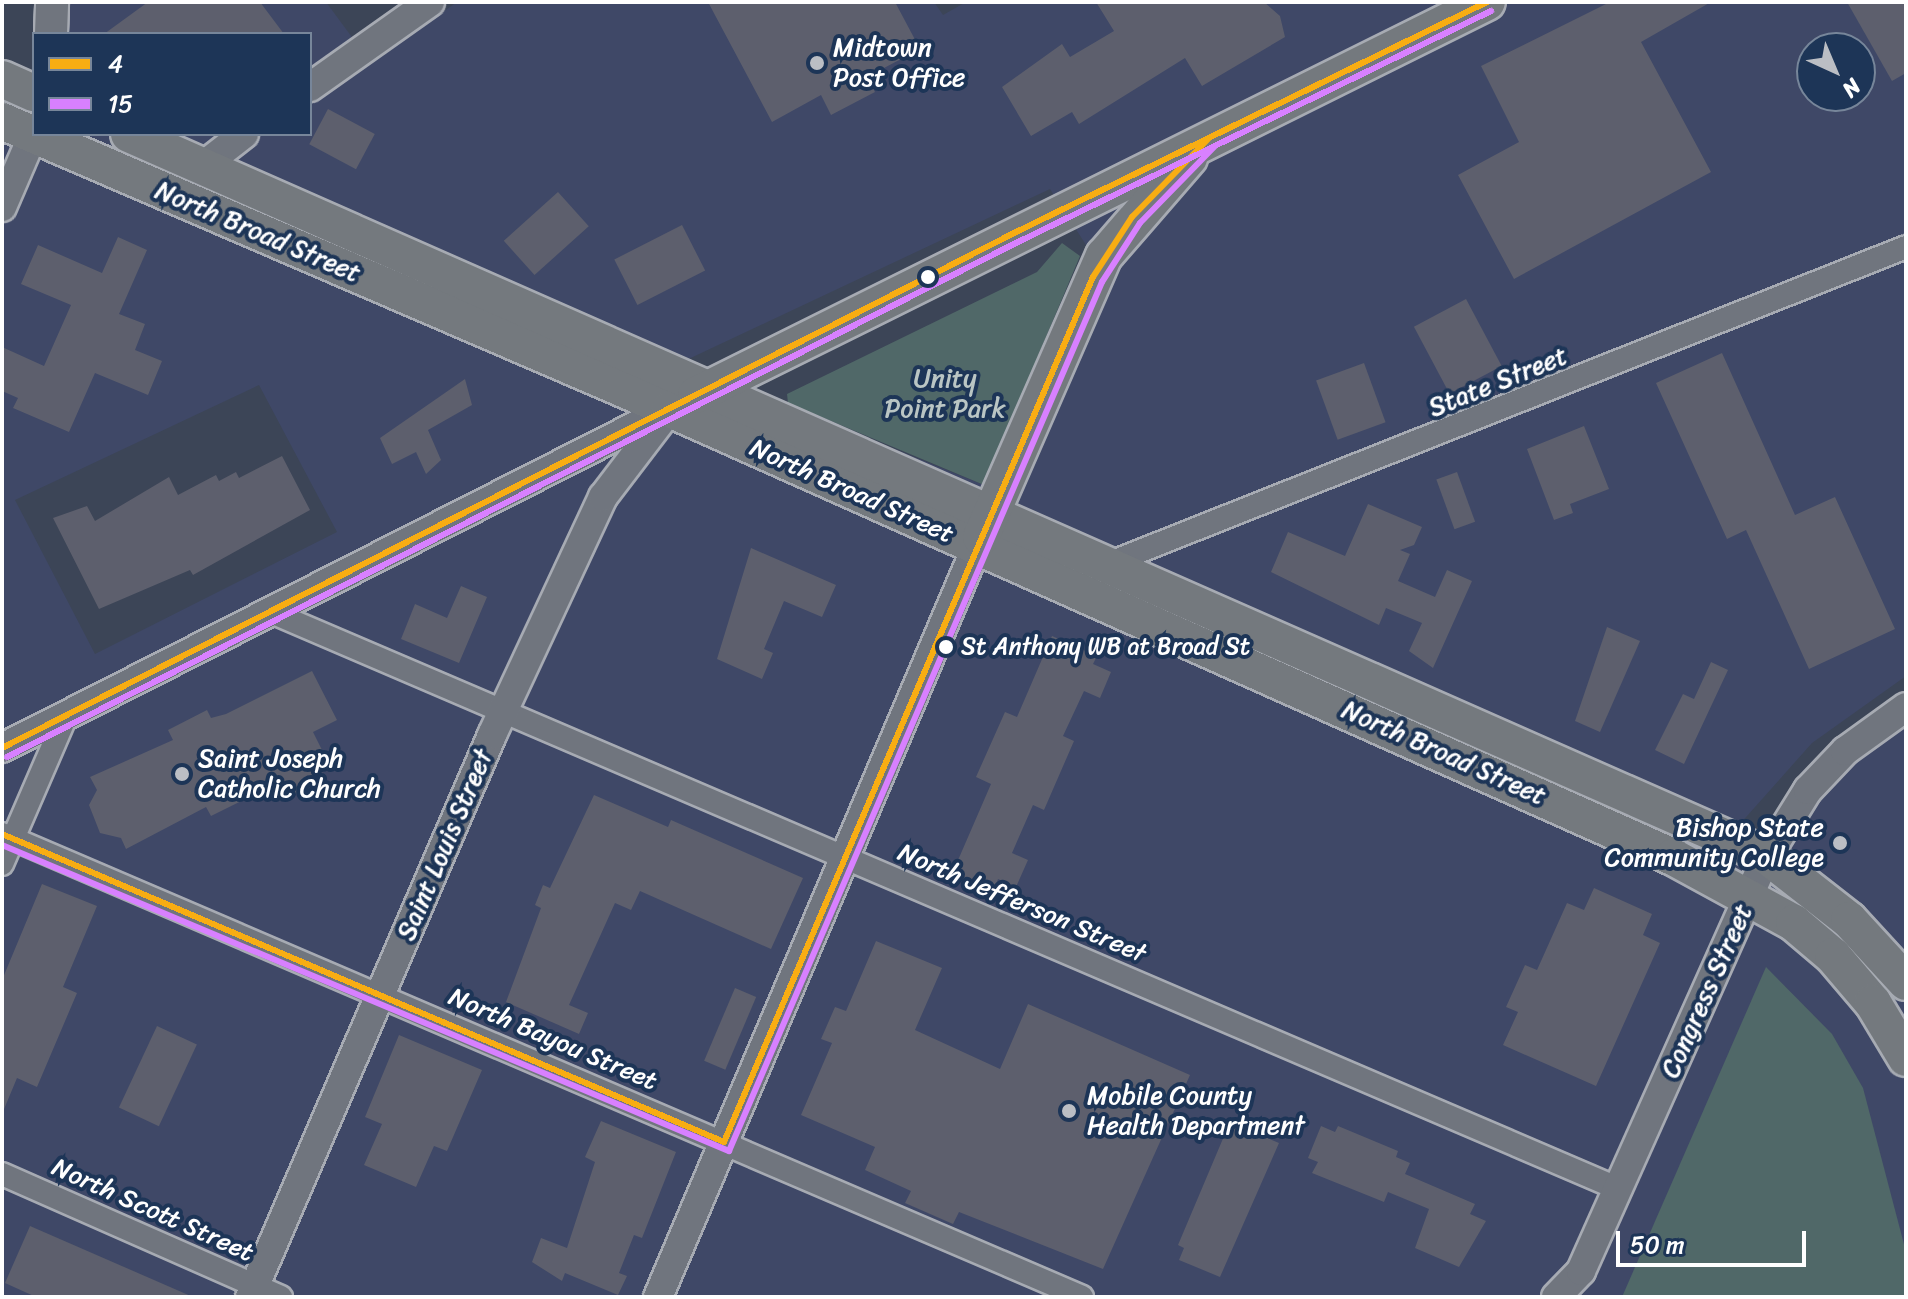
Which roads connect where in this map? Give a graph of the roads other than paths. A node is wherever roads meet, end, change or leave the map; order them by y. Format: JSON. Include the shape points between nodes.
{"nodes":[{"id":1,"x":52,"y":2,"type":"edge"},
{"id":2,"x":430,"y":2,"type":"edge"},
{"id":3,"x":1487,"y":2,"type":"edge"},
{"id":4,"x":51,"y":32,"type":"edge"},
{"id":5,"x":2,"y":79,"type":"edge"},
{"id":6,"x":312,"y":86,"type":"edge"},
{"id":7,"x":32,"y":92,"type":"edge"},
{"id":8,"x":23,"y":130,"type":"edge"},
{"id":9,"x":37,"y":136,"type":"edge"},
{"id":10,"x":134,"y":136,"type":"edge"},
{"id":11,"x":241,"y":136,"type":"edge"},
{"id":12,"x":1208,"y":139,"type":"junction"},
{"id":13,"x":203,"y":166,"type":"junction"},
{"id":14,"x":2,"y":207,"type":"edge"},
{"id":15,"x":1906,"y":247,"type":"edge"},
{"id":16,"x":711,"y":388,"type":"junction"},
{"id":17,"x":670,"y":409,"type":"junction"},
{"id":18,"x":984,"y":530,"type":"junction"},
{"id":19,"x":1110,"y":563,"type":"junction"},
{"id":20,"x":271,"y":612,"type":"junction"},
{"id":21,"x":1906,"y":707,"type":"edge"},
{"id":22,"x":502,"y":714,"type":"junction"},
{"id":23,"x":66,"y":716,"type":"junction"},
{"id":24,"x":2,"y":748,"type":"edge"},
{"id":25,"x":7,"y":836,"type":"edge"},
{"id":26,"x":1767,"y":856,"type":"junction"},
{"id":27,"x":845,"y":858,"type":"junction"},
{"id":28,"x":2,"y":864,"type":"edge"},
{"id":29,"x":1750,"y":897,"type":"junction"},
{"id":30,"x":1906,"y":982,"type":"edge"},
{"id":31,"x":379,"y":996,"type":"junction"},
{"id":32,"x":1906,"y":1058,"type":"edge"},
{"id":33,"x":724,"y":1142,"type":"junction"},
{"id":34,"x":2,"y":1174,"type":"edge"},
{"id":35,"x":1619,"y":1189,"type":"junction"},
{"id":36,"x":1581,"y":1284,"type":"edge"},
{"id":37,"x":252,"y":1291,"type":"edge"},
{"id":38,"x":281,"y":1297,"type":"edge"},
{"id":39,"x":658,"y":1297,"type":"edge"},
{"id":40,"x":1082,"y":1297,"type":"edge"},
{"id":41,"x":1556,"y":1297,"type":"edge"}],
"edges":[{"from":1,"to":4,"type":"main road"},
{"from":2,"to":6,"type":"street"},
{"from":3,"to":12,"type":"main road"},
{"from":5,"to":7,"type":"main road"},
{"from":8,"to":14,"type":"street"},
{"from":9,"to":17,"type":"main road","name":"North Broad Street"},
{"from":10,"to":13,"type":"main road","name":"North Broad Street"},
{"from":11,"to":13,"type":"street"},
{"from":12,"to":16,"type":"main road"},
{"from":12,"to":18,"type":"main road","via":[[1132,217],[1104,256]]},
{"from":13,"to":16,"type":"main road","name":"North Broad Street"},
{"from":15,"to":19,"type":"street","name":"State Street","via":[[1255,510]]},
{"from":16,"to":17,"type":"main road"},
{"from":16,"to":18,"type":"main road","name":"North Broad Street"},
{"from":17,"to":18,"type":"main road","name":"North Broad Street"},
{"from":17,"to":20,"type":"street"},
{"from":17,"to":22,"type":"street","name":"Saint Louis Street","via":[[603,497]]},
{"from":18,"to":19,"type":"main road","name":"North Broad Street"},
{"from":18,"to":27,"type":"street"},
{"from":18,"to":29,"type":"main road","name":"North Broad Street"},
{"from":19,"to":26,"type":"main road","name":"North Broad Street"},
{"from":20,"to":22,"type":"street","name":"North Jefferson Street"},
{"from":20,"to":23,"type":"street"},
{"from":21,"to":26,"type":"street","name":"Congress Street","via":[[1845,751],[1808,790]]},
{"from":22,"to":27,"type":"street","name":"North Jefferson Street"},
{"from":22,"to":31,"type":"street","name":"Saint Louis Street"},
{"from":23,"to":24,"type":"street"},
{"from":23,"to":25,"type":"street"},
{"from":25,"to":28,"type":"street"},
{"from":25,"to":31,"type":"street","name":"North Bayou Street"},
{"from":26,"to":29,"type":"street","name":"Congress Street"},
{"from":26,"to":30,"type":"main road","name":"North Broad Street","via":[[1849,920]]},
{"from":27,"to":33,"type":"street"},
{"from":27,"to":35,"type":"street","name":"North Jefferson Street"},
{"from":29,"to":32,"type":"main road","name":"North Broad Street","via":[[1833,956],[1873,1003]]},
{"from":29,"to":35,"type":"street","name":"Congress Street"},
{"from":31,"to":33,"type":"street","name":"North Bayou Street"},
{"from":31,"to":37,"type":"street","name":"Saint Louis Street"},
{"from":33,"to":39,"type":"street"},
{"from":33,"to":40,"type":"street","name":"North Bayou Street"},
{"from":34,"to":37,"type":"street","name":"North Scott Street"},
{"from":35,"to":36,"type":"street","name":"Congress Street"},
{"from":36,"to":41,"type":"street","name":"Congress Street"},
{"from":37,"to":38,"type":"street","name":"North Scott Street"}]}
